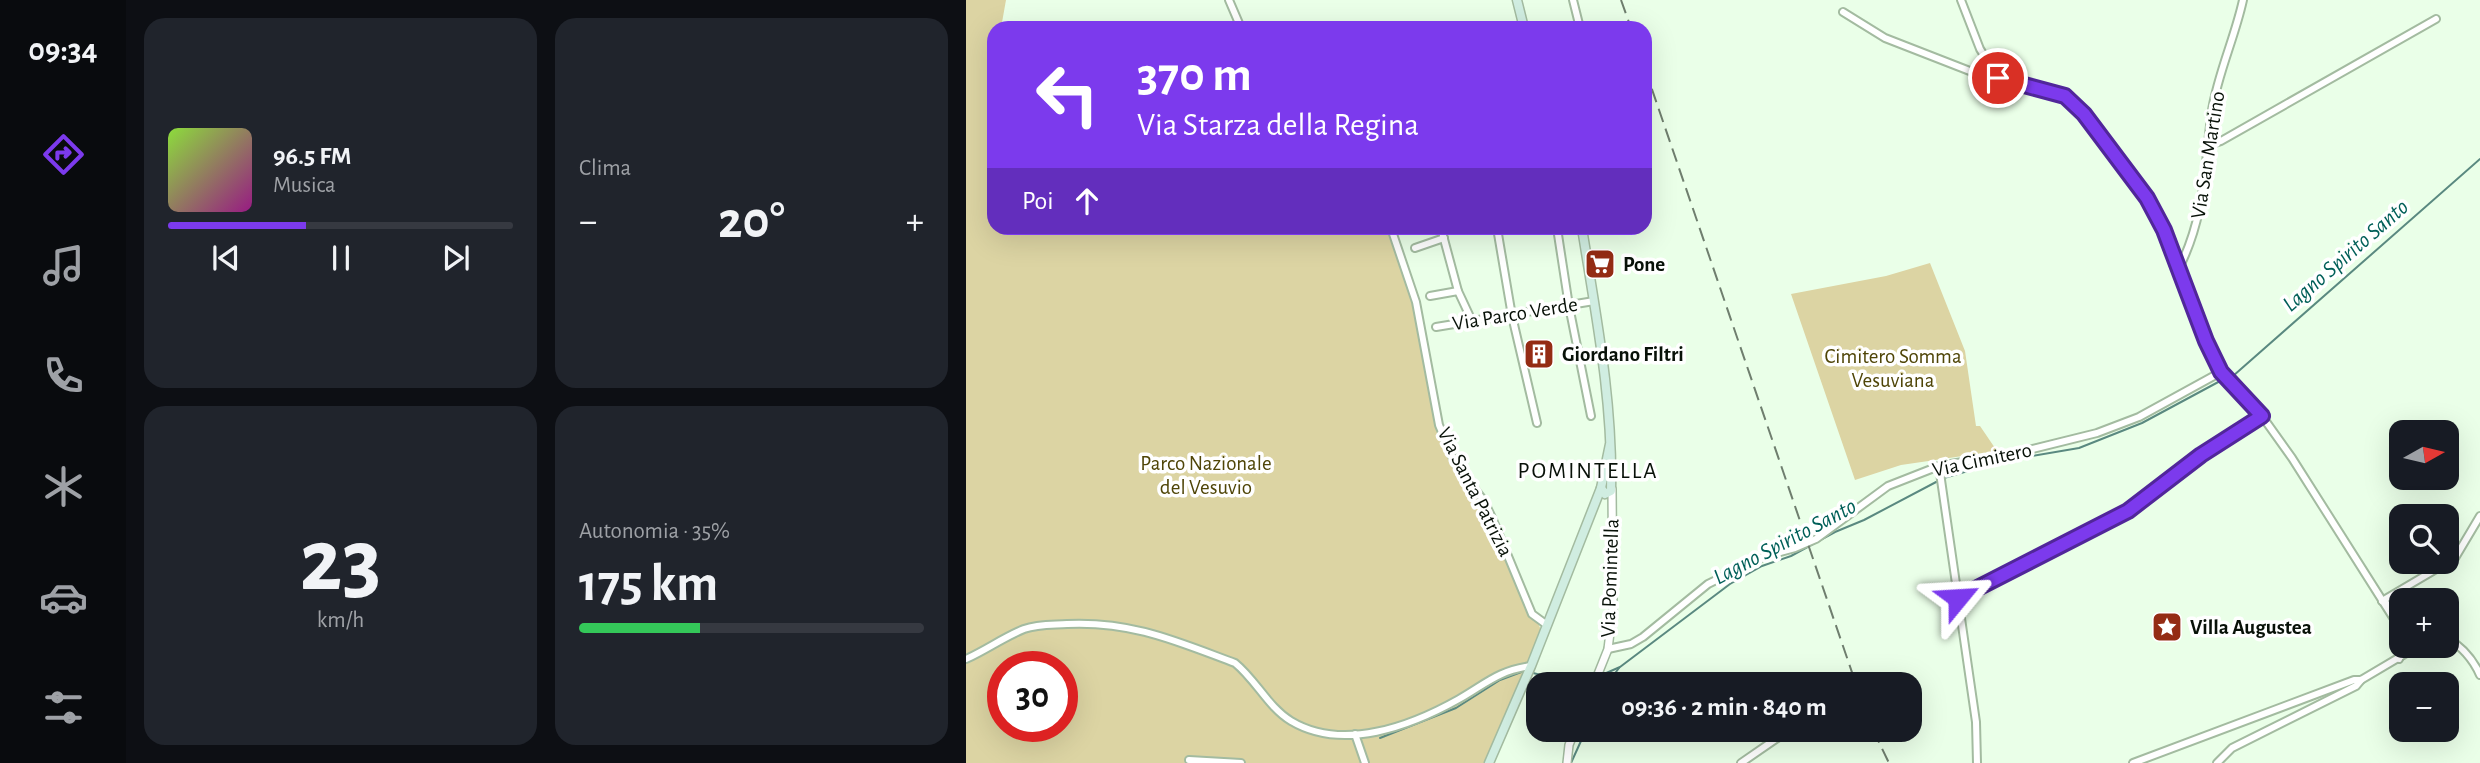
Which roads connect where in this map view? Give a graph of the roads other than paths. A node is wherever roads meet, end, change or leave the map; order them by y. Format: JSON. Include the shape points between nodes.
{"nodes":[{"id":1,"x":1229,"y":0,"type":"edge"},
{"id":2,"x":1517,"y":0,"type":"edge"},
{"id":3,"x":1573,"y":0,"type":"edge"},
{"id":4,"x":1961,"y":0,"type":"edge"},
{"id":5,"x":2242,"y":0,"type":"edge"},
{"id":6,"x":1843,"y":12,"type":"dead end"},
{"id":7,"x":2436,"y":19,"type":"dead end"},
{"id":8,"x":1238,"y":21,"type":"edge"},
{"id":9,"x":1522,"y":21,"type":"edge"},
{"id":10,"x":1578,"y":21,"type":"edge"},
{"id":11,"x":1998,"y":78,"type":"junction"},
{"id":12,"x":2209,"y":145,"type":"junction"},
{"id":13,"x":1393,"y":235,"type":"edge"},
{"id":14,"x":1443,"y":235,"type":"edge"},
{"id":15,"x":1498,"y":235,"type":"edge"},
{"id":16,"x":1558,"y":235,"type":"edge"},
{"id":17,"x":1583,"y":235,"type":"edge"},
{"id":18,"x":1444,"y":238,"type":"junction"},
{"id":19,"x":1415,"y":248,"type":"dead end"},
{"id":20,"x":2179,"y":268,"type":"junction"},
{"id":21,"x":1458,"y":291,"type":"junction"},
{"id":22,"x":1430,"y":296,"type":"dead end"},
{"id":23,"x":1594,"y":301,"type":"junction"},
{"id":24,"x":1569,"y":306,"type":"junction"},
{"id":25,"x":1512,"y":316,"type":"junction"},
{"id":26,"x":1472,"y":321,"type":"junction"},
{"id":27,"x":1436,"y":327,"type":"dead end"},
{"id":28,"x":2221,"y":372,"type":"junction"},
{"id":29,"x":1591,"y":416,"type":"dead end"},
{"id":30,"x":2262,"y":416,"type":"junction"},
{"id":31,"x":1537,"y":423,"type":"dead end"},
{"id":32,"x":1939,"y":466,"type":"junction"},
{"id":33,"x":1606,"y":489,"type":"junction"},
{"id":34,"x":2480,"y":516,"type":"edge"},
{"id":35,"x":1958,"y":598,"type":"junction"},
{"id":36,"x":2382,"y":601,"type":"junction"},
{"id":37,"x":2389,"y":605,"type":"edge"},
{"id":38,"x":2389,"y":612,"type":"edge"},
{"id":39,"x":1547,"y":625,"type":"junction"},
{"id":40,"x":2459,"y":645,"type":"edge"},
{"id":41,"x":1608,"y":649,"type":"junction"},
{"id":42,"x":966,"y":659,"type":"edge"},
{"id":43,"x":2399,"y":659,"type":"edge"},
{"id":44,"x":1531,"y":666,"type":"junction"},
{"id":45,"x":1599,"y":672,"type":"edge"},
{"id":46,"x":2480,"y":675,"type":"edge"},
{"id":47,"x":2361,"y":680,"type":"junction"},
{"id":48,"x":1355,"y":734,"type":"junction"},
{"id":49,"x":1570,"y":742,"type":"edge"},
{"id":50,"x":1772,"y":742,"type":"edge"},
{"id":51,"x":1189,"y":760,"type":"dead end"},
{"id":52,"x":1241,"y":763,"type":"edge"},
{"id":53,"x":1365,"y":763,"type":"edge"},
{"id":54,"x":1489,"y":763,"type":"edge"},
{"id":55,"x":1567,"y":763,"type":"edge"},
{"id":56,"x":1741,"y":763,"type":"edge"},
{"id":57,"x":1977,"y":763,"type":"edge"},
{"id":58,"x":2133,"y":763,"type":"edge"},
{"id":59,"x":2217,"y":763,"type":"edge"}],
"edges":[{"from":1,"to":8,"type":"street"},
{"from":2,"to":9,"type":"main road"},
{"from":3,"to":10,"type":"street"},
{"from":4,"to":11,"type":"street","via":[[1980,49]]},
{"from":5,"to":12,"type":"street","name":"Via San Martino","via":[[2212,109]]},
{"from":6,"to":11,"type":"street","via":[[1885,38]]},
{"from":7,"to":12,"type":"street"},
{"from":11,"to":20,"type":"street","via":[[2055,92],[2075,104],[2147,198]]},
{"from":12,"to":20,"type":"street","name":"Via San Martino","via":[[2197,224]]},
{"from":13,"to":39,"type":"street","name":"Via Santa Patrizia","via":[[1416,302],[1438,425],[1455,463],[1484,501],[1532,614]]},
{"from":14,"to":18,"type":"street"},
{"from":15,"to":25,"type":"street"},
{"from":16,"to":24,"type":"street"},
{"from":17,"to":23,"type":"main road","name":"Via Pomintella"},
{"from":18,"to":19,"type":"street"},
{"from":18,"to":21,"type":"street"},
{"from":20,"to":28,"type":"street"},
{"from":21,"to":22,"type":"street"},
{"from":21,"to":26,"type":"street"},
{"from":23,"to":24,"type":"street","name":"Via Parco Verde"},
{"from":23,"to":33,"type":"main road","name":"Via Pomintella","via":[[1609,400]]},
{"from":24,"to":25,"type":"street","name":"Via Parco Verde"},
{"from":24,"to":29,"type":"street"},
{"from":25,"to":26,"type":"street","name":"Via Parco Verde"},
{"from":25,"to":31,"type":"street"},
{"from":26,"to":27,"type":"street","name":"Via Parco Verde"},
{"from":28,"to":30,"type":"street"},
{"from":28,"to":32,"type":"street","name":"Via Cimitero","via":[[2138,417],[2097,433]]},
{"from":30,"to":35,"type":"street","via":[[2128,511]]},
{"from":30,"to":36,"type":"street"},
{"from":32,"to":35,"type":"street"},
{"from":32,"to":41,"type":"street","name":"Via Cimitero","via":[[1888,486],[1816,539],[1765,556],[1708,584],[1643,637]]},
{"from":33,"to":39,"type":"main road"},
{"from":33,"to":41,"type":"street","name":"Via Pomintella","via":[[1612,508],[1613,608]]},
{"from":34,"to":36,"type":"street","via":[[2455,558]]},
{"from":35,"to":57,"type":"street","via":[[1976,722]]},
{"from":36,"to":37,"type":"street"},
{"from":36,"to":38,"type":"street"},
{"from":39,"to":44,"type":"main road"},
{"from":40,"to":46,"type":"street"},
{"from":41,"to":45,"type":"street","name":"Via Pomintella"},
{"from":42,"to":48,"type":"street","via":[[1034,626],[1121,625],[1235,663],[1289,720],[1308,729],[1336,736]]},
{"from":43,"to":47,"type":"street"},
{"from":44,"to":48,"type":"street","via":[[1500,673],[1424,717]]},
{"from":44,"to":54,"type":"main road"},
{"from":47,"to":58,"type":"street"},
{"from":47,"to":59,"type":"street","via":[[2232,748]]},
{"from":48,"to":53,"type":"street"},
{"from":49,"to":55,"type":"street"},
{"from":50,"to":56,"type":"street"},
{"from":51,"to":52,"type":"street"}]}
